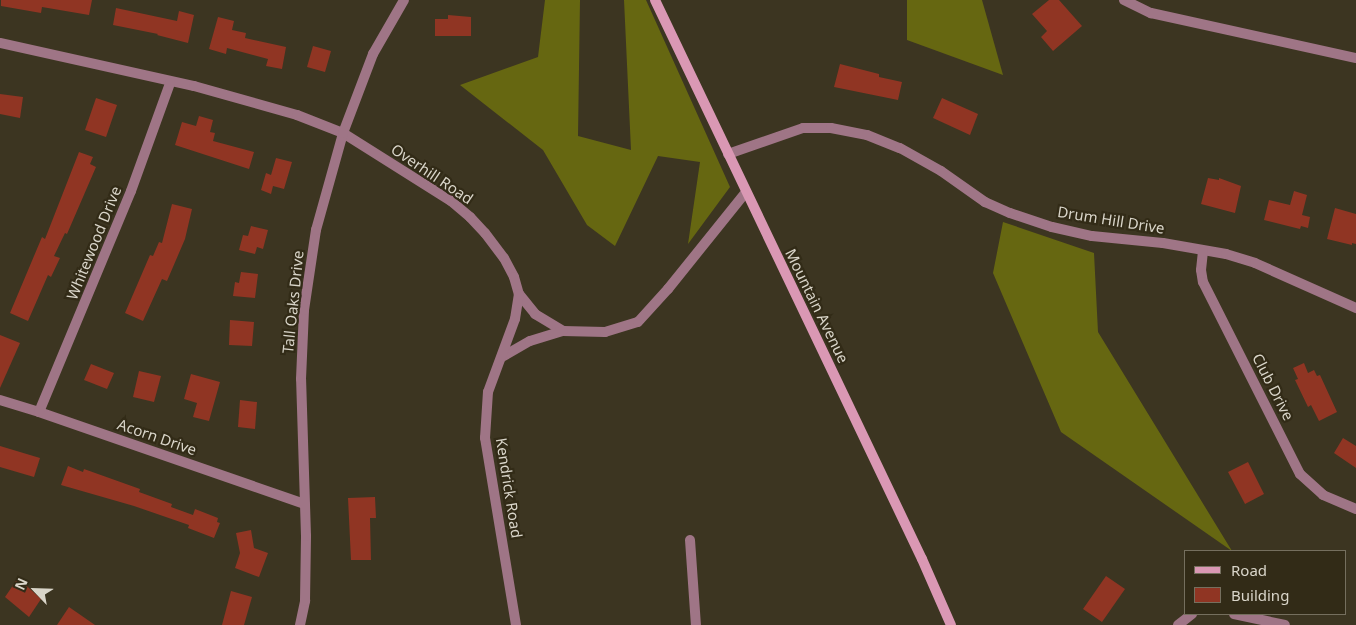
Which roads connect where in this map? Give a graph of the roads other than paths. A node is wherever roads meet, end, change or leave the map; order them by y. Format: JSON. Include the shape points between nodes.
{"nodes":[{"id":1,"x":404,"y":0,"type":"edge"},
{"id":2,"x":655,"y":0,"type":"edge"},
{"id":3,"x":1124,"y":0,"type":"edge"},
{"id":4,"x":0,"y":43,"type":"edge"},
{"id":5,"x":1356,"y":58,"type":"edge"},
{"id":6,"x":170,"y":82,"type":"junction"},
{"id":7,"x":343,"y":133,"type":"junction"},
{"id":8,"x":728,"y":154,"type":"junction"},
{"id":9,"x":746,"y":192,"type":"junction"},
{"id":10,"x":1203,"y":251,"type":"junction"},
{"id":11,"x":519,"y":294,"type":"junction"},
{"id":12,"x":1356,"y":308,"type":"edge"},
{"id":13,"x":564,"y":331,"type":"junction"},
{"id":14,"x":502,"y":357,"type":"junction"},
{"id":15,"x":0,"y":400,"type":"edge"},
{"id":16,"x":39,"y":412,"type":"junction"},
{"id":17,"x":304,"y":504,"type":"junction"},
{"id":18,"x":1356,"y":509,"type":"edge"},
{"id":19,"x":690,"y":540,"type":"dead end"},
{"id":20,"x":1191,"y":615,"type":"edge"},
{"id":21,"x":1239,"y":615,"type":"edge"},
{"id":22,"x":300,"y":625,"type":"edge"},
{"id":23,"x":516,"y":625,"type":"edge"},
{"id":24,"x":696,"y":625,"type":"edge"},
{"id":25,"x":951,"y":625,"type":"edge"},
{"id":26,"x":1178,"y":625,"type":"edge"},
{"id":27,"x":1285,"y":625,"type":"edge"}],
"edges":[{"from":1,"to":7,"type":"street","name":"Tall Oaks Drive","via":[[373,54]]},
{"from":2,"to":8,"type":"main road","name":"Mountain Avenue"},
{"from":3,"to":5,"type":"street","via":[[1151,13]]},
{"from":4,"to":6,"type":"street","name":"Overhill Road"},
{"from":6,"to":7,"type":"street","name":"Overhill Road","via":[[296,115]]},
{"from":6,"to":16,"type":"street","name":"Whitewood Drive","via":[[131,191]]},
{"from":7,"to":11,"type":"street","name":"Overhill Road","via":[[452,202],[470,218],[504,258]]},
{"from":7,"to":17,"type":"street","name":"Tall Oaks Drive","via":[[316,230],[304,310],[301,379]]},
{"from":8,"to":9,"type":"main road","name":"Mountain Avenue"},
{"from":8,"to":10,"type":"street","name":"Drum Hill Drive","via":[[803,128],[831,128],[868,135],[900,148],[985,202],[1010,213],[1092,236],[1163,243]]},
{"from":9,"to":13,"type":"street","name":"Overhill Road","via":[[638,322],[605,332]]},
{"from":9,"to":25,"type":"main road","name":"Mountain Avenue"},
{"from":10,"to":12,"type":"street","name":"Drum Hill Drive","via":[[1255,263]]},
{"from":10,"to":18,"type":"street","name":"Club Drive","via":[[1203,282],[1300,474],[1323,495]]},
{"from":11,"to":13,"type":"street","name":"Overhill Road","via":[[535,314]]},
{"from":11,"to":14,"type":"street","name":"Kendrick Road","via":[[515,319]]},
{"from":13,"to":14,"type":"street","via":[[530,341]]},
{"from":14,"to":23,"type":"street","name":"Kendrick Road","via":[[488,392],[485,438]]},
{"from":15,"to":16,"type":"street","name":"Acorn Drive"},
{"from":16,"to":17,"type":"street","name":"Acorn Drive"},
{"from":17,"to":22,"type":"street","name":"Tall Oaks Drive","via":[[305,601]]},
{"from":19,"to":24,"type":"street"},
{"from":20,"to":26,"type":"street"},
{"from":21,"to":27,"type":"street"}]}
